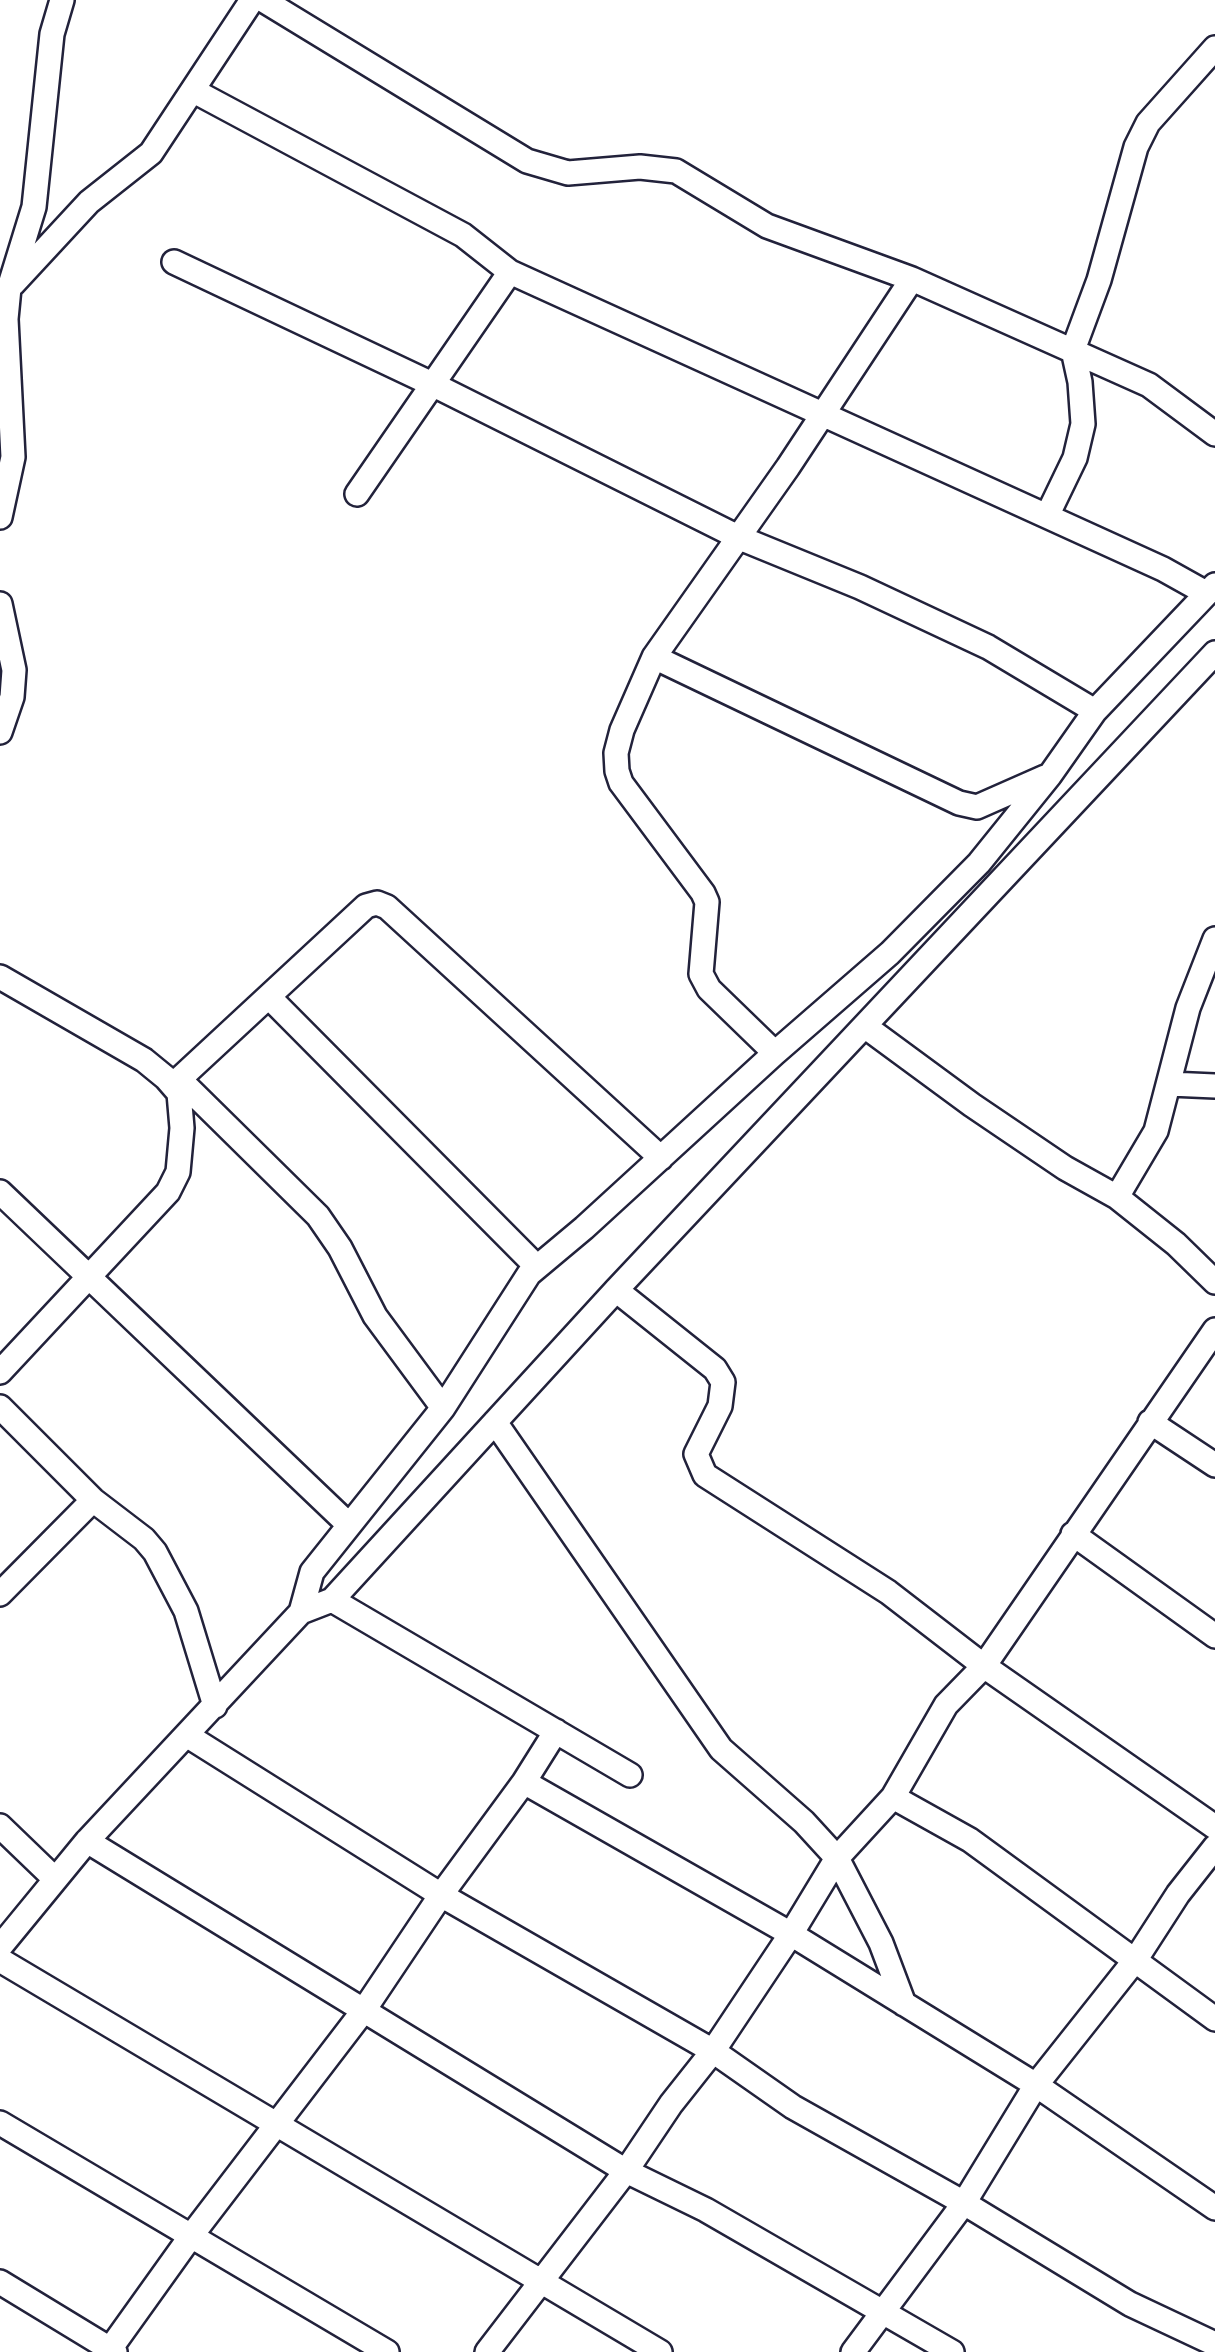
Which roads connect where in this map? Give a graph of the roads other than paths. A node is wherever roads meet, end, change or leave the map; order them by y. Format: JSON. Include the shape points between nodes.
{"nodes":[{"id":1,"x":62,"y":0,"type":"edge"},
{"id":2,"x":252,"y":0,"type":"edge"},
{"id":3,"x":263,"y":0,"type":"edge"},
{"id":4,"x":1215,"y":48,"type":"edge"},
{"id":5,"x":194,"y":91,"type":"junction"},
{"id":6,"x":174,"y":262,"type":"dead end"},
{"id":7,"x":510,"y":272,"type":"junction"},
{"id":8,"x":912,"y":279,"type":"junction"},
{"id":9,"x":9,"y":288,"type":"junction"},
{"id":10,"x":1073,"y":350,"type":"junction"},
{"id":11,"x":434,"y":385,"type":"junction"},
{"id":12,"x":822,"y":414,"type":"junction"},
{"id":13,"x":1215,"y":434,"type":"edge"},
{"id":14,"x":357,"y":494,"type":"dead end"},
{"id":15,"x":1047,"y":516,"type":"junction"},
{"id":16,"x":0,"y":517,"type":"edge"},
{"id":17,"x":740,"y":538,"type":"junction"},
{"id":18,"x":1211,"y":589,"type":"edge"},
{"id":19,"x":0,"y":604,"type":"edge"},
{"id":20,"x":1215,"y":653,"type":"edge"},
{"id":21,"x":654,"y":657,"type":"junction"},
{"id":22,"x":1095,"y":711,"type":"junction"},
{"id":23,"x":0,"y":732,"type":"edge"},
{"id":24,"x":1050,"y":775,"type":"junction"},
{"id":25,"x":1215,"y":939,"type":"edge"},
{"id":26,"x":0,"y":977,"type":"edge"},
{"id":27,"x":270,"y":998,"type":"junction"},
{"id":28,"x":866,"y":1027,"type":"junction"},
{"id":29,"x":775,"y":1053,"type":"junction"},
{"id":30,"x":176,"y":1082,"type":"junction"},
{"id":31,"x":1170,"y":1084,"type":"junction"},
{"id":32,"x":1215,"y":1086,"type":"edge"},
{"id":33,"x":661,"y":1158,"type":"junction"},
{"id":34,"x":0,"y":1192,"type":"edge"},
{"id":35,"x":1117,"y":1197,"type":"junction"},
{"id":36,"x":537,"y":1267,"type":"junction"},
{"id":37,"x":90,"y":1276,"type":"junction"},
{"id":38,"x":1215,"y":1282,"type":"edge"},
{"id":39,"x":616,"y":1290,"type":"junction"},
{"id":40,"x":1215,"y":1330,"type":"edge"},
{"id":41,"x":0,"y":1372,"type":"edge"},
{"id":42,"x":0,"y":1407,"type":"edge"},
{"id":43,"x":443,"y":1408,"type":"junction"},
{"id":44,"x":495,"y":1422,"type":"junction"},
{"id":45,"x":1150,"y":1422,"type":"junction"},
{"id":46,"x":1215,"y":1465,"type":"edge"},
{"id":47,"x":93,"y":1500,"type":"junction"},
{"id":48,"x":349,"y":1525,"type":"junction"},
{"id":49,"x":1073,"y":1534,"type":"junction"},
{"id":50,"x":3,"y":1584,"type":"edge"},
{"id":51,"x":332,"y":1600,"type":"junction"},
{"id":52,"x":301,"y":1612,"type":"junction"},
{"id":53,"x":1215,"y":1636,"type":"edge"},
{"id":54,"x":984,"y":1666,"type":"junction"},
{"id":55,"x":215,"y":1706,"type":"junction"},
{"id":56,"x":556,"y":1731,"type":"junction"},
{"id":57,"x":188,"y":1736,"type":"junction"},
{"id":58,"x":630,"y":1775,"type":"dead end"},
{"id":59,"x":524,"y":1782,"type":"junction"},
{"id":60,"x":893,"y":1797,"type":"junction"},
{"id":61,"x":0,"y":1826,"type":"edge"},
{"id":62,"x":1215,"y":1827,"type":"edge"},
{"id":63,"x":87,"y":1841,"type":"junction"},
{"id":64,"x":1215,"y":1847,"type":"edge"},
{"id":65,"x":837,"y":1858,"type":"junction"},
{"id":66,"x":55,"y":1879,"type":"junction"},
{"id":67,"x":441,"y":1895,"type":"junction"},
{"id":68,"x":792,"y":1934,"type":"junction"},
{"id":69,"x":0,"y":1947,"type":"edge"},
{"id":70,"x":1136,"y":1959,"type":"junction"},
{"id":71,"x":0,"y":1960,"type":"edge"},
{"id":72,"x":904,"y":2004,"type":"junction"},
{"id":73,"x":364,"y":2010,"type":"junction"},
{"id":74,"x":1215,"y":2019,"type":"edge"},
{"id":75,"x":713,"y":2051,"type":"junction"},
{"id":76,"x":1036,"y":2085,"type":"junction"},
{"id":77,"x":0,"y":2123,"type":"edge"},
{"id":78,"x":277,"y":2126,"type":"junction"},
{"id":79,"x":626,"y":2171,"type":"junction"},
{"id":80,"x":964,"y":2203,"type":"junction"},
{"id":81,"x":1215,"y":2208,"type":"edge"},
{"id":82,"x":191,"y":2236,"type":"junction"},
{"id":83,"x":540,"y":2279,"type":"junction"},
{"id":84,"x":0,"y":2282,"type":"edge"},
{"id":85,"x":884,"y":2311,"type":"junction"},
{"id":86,"x":1215,"y":2345,"type":"edge"},
{"id":87,"x":111,"y":2351,"type":"edge"},
{"id":88,"x":387,"y":2352,"type":"edge"},
{"id":89,"x":487,"y":2352,"type":"edge"},
{"id":90,"x":660,"y":2352,"type":"edge"},
{"id":91,"x":853,"y":2352,"type":"edge"},
{"id":92,"x":952,"y":2352,"type":"edge"},
{"id":93,"x":1211,"y":2352,"type":"edge"}],
"edges":[{"from":1,"to":9,"type":"street","via":[[52,34],[34,208]]},
{"from":2,"to":5,"type":"street"},
{"from":3,"to":8,"type":"street","via":[[527,160],[568,173],[640,167],[676,171],[767,226]]},
{"from":4,"to":10,"type":"street","via":[[1141,134],[1099,280]]},
{"from":5,"to":7,"type":"street","via":[[463,235]]},
{"from":5,"to":9,"type":"street","via":[[150,153],[89,202]]},
{"from":6,"to":11,"type":"street"},
{"from":7,"to":11,"type":"street"},
{"from":7,"to":12,"type":"street"},
{"from":8,"to":10,"type":"street"},
{"from":8,"to":12,"type":"street"},
{"from":9,"to":16,"type":"street","via":[[6,319],[13,457]]},
{"from":10,"to":13,"type":"street","via":[[1149,385]]},
{"from":10,"to":15,"type":"street","via":[[1083,425],[1075,458]]},
{"from":11,"to":14,"type":"street"},
{"from":11,"to":17,"type":"street"},
{"from":12,"to":15,"type":"street"},
{"from":12,"to":17,"type":"street"},
{"from":15,"to":18,"type":"street"},
{"from":17,"to":21,"type":"street"},
{"from":17,"to":22,"type":"street","via":[[988,647]]},
{"from":18,"to":22,"type":"street"},
{"from":19,"to":23,"type":"street","via":[[14,670],[12,697]]},
{"from":20,"to":28,"type":"street"},
{"from":21,"to":24,"type":"street","via":[[960,803],[977,807]]},
{"from":21,"to":29,"type":"street","via":[[622,730],[617,771],[621,783],[703,893],[707,916],[701,974],[709,989]]},
{"from":22,"to":24,"type":"street"},
{"from":24,"to":29,"type":"street","via":[[979,863],[890,953]]},
{"from":25,"to":31,"type":"street","via":[[1188,1008]]},
{"from":26,"to":30,"type":"street"},
{"from":27,"to":30,"type":"street"},
{"from":27,"to":33,"type":"street","via":[[366,906],[377,903],[387,907]]},
{"from":27,"to":36,"type":"street"},
{"from":28,"to":35,"type":"street","via":[[1065,1168]]},
{"from":28,"to":39,"type":"street"},
{"from":29,"to":33,"type":"street"},
{"from":30,"to":37,"type":"street","via":[[182,1104],[178,1172],[168,1192]]},
{"from":30,"to":43,"type":"street","via":[[318,1216],[375,1315]]},
{"from":31,"to":32,"type":"street"},
{"from":31,"to":35,"type":"street","via":[[1156,1131]]},
{"from":33,"to":36,"type":"street"},
{"from":34,"to":37,"type":"street"},
{"from":35,"to":38,"type":"street"},
{"from":36,"to":43,"type":"street"},
{"from":37,"to":41,"type":"street"},
{"from":37,"to":48,"type":"street"},
{"from":39,"to":44,"type":"street"},
{"from":39,"to":54,"type":"street","via":[[715,1369],[723,1382],[720,1406],[696,1454],[705,1475],[888,1592]]},
{"from":40,"to":45,"type":"street"},
{"from":42,"to":47,"type":"street"},
{"from":43,"to":48,"type":"street"},
{"from":44,"to":51,"type":"street"},
{"from":44,"to":65,"type":"street","via":[[721,1749],[804,1822]]},
{"from":45,"to":46,"type":"street"},
{"from":45,"to":49,"type":"street"},
{"from":47,"to":50,"type":"street"},
{"from":47,"to":55,"type":"street","via":[[155,1552],[186,1611]]},
{"from":48,"to":52,"type":"street","via":[[312,1572]]},
{"from":49,"to":53,"type":"street"},
{"from":49,"to":54,"type":"street"},
{"from":51,"to":52,"type":"street"},
{"from":51,"to":56,"type":"street"},
{"from":52,"to":55,"type":"street"},
{"from":54,"to":60,"type":"street","via":[[946,1705]]},
{"from":54,"to":62,"type":"street"},
{"from":55,"to":57,"type":"street"},
{"from":56,"to":58,"type":"street"},
{"from":56,"to":59,"type":"street"},
{"from":57,"to":63,"type":"street"},
{"from":57,"to":67,"type":"street"},
{"from":59,"to":67,"type":"street"},
{"from":59,"to":68,"type":"street"},
{"from":60,"to":65,"type":"street"},
{"from":60,"to":70,"type":"street","via":[[970,1840]]},
{"from":61,"to":66,"type":"street"},
{"from":63,"to":66,"type":"street"},
{"from":63,"to":73,"type":"street"},
{"from":64,"to":70,"type":"street"},
{"from":65,"to":68,"type":"street"},
{"from":65,"to":72,"type":"street","via":[[881,1943]]},
{"from":66,"to":69,"type":"street"},
{"from":67,"to":73,"type":"street"},
{"from":67,"to":75,"type":"street"},
{"from":68,"to":72,"type":"street"},
{"from":68,"to":75,"type":"street"},
{"from":70,"to":74,"type":"street"},
{"from":70,"to":76,"type":"street"},
{"from":71,"to":78,"type":"street"},
{"from":72,"to":76,"type":"street"},
{"from":73,"to":78,"type":"street"},
{"from":73,"to":79,"type":"street"},
{"from":75,"to":79,"type":"street"},
{"from":75,"to":80,"type":"street","via":[[793,2107]]},
{"from":76,"to":80,"type":"street"},
{"from":76,"to":81,"type":"street"},
{"from":77,"to":82,"type":"street"},
{"from":78,"to":82,"type":"street"},
{"from":78,"to":83,"type":"street"},
{"from":79,"to":83,"type":"street"},
{"from":79,"to":85,"type":"street","via":[[706,2210]]},
{"from":80,"to":85,"type":"street"},
{"from":80,"to":86,"type":"street","via":[[1130,2304]]},
{"from":82,"to":87,"type":"street"},
{"from":82,"to":88,"type":"street"},
{"from":83,"to":89,"type":"street"},
{"from":83,"to":90,"type":"street"},
{"from":84,"to":87,"type":"street"},
{"from":85,"to":91,"type":"street"},
{"from":85,"to":92,"type":"street"},
{"from":86,"to":93,"type":"street"}]}
